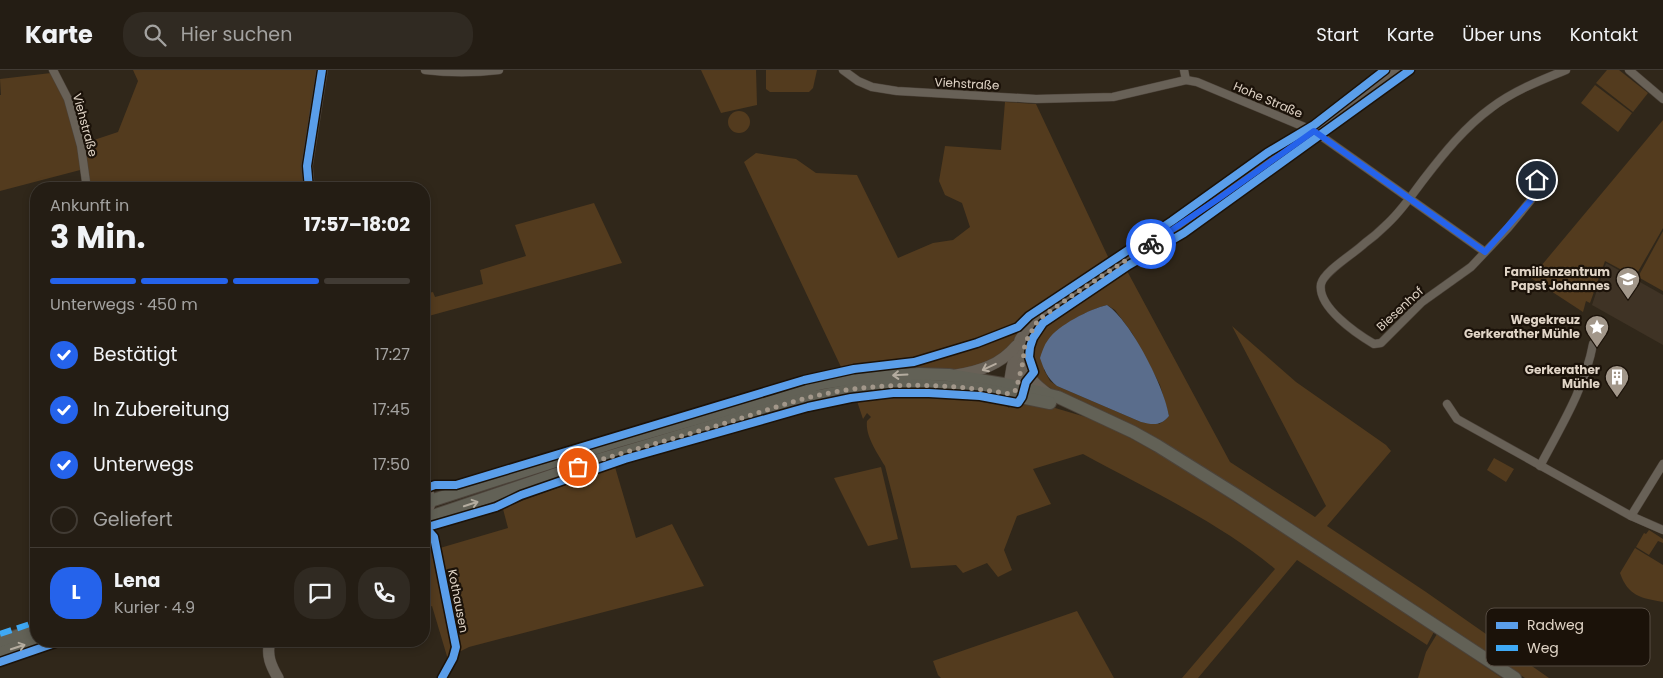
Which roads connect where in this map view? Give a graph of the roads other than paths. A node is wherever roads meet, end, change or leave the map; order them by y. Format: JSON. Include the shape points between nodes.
{"nodes":[{"id":1,"x":53,"y":70,"type":"edge"},
{"id":2,"x":322,"y":70,"type":"edge"},
{"id":3,"x":425,"y":70,"type":"edge"},
{"id":4,"x":498,"y":70,"type":"edge"},
{"id":5,"x":843,"y":70,"type":"edge"},
{"id":6,"x":1184,"y":70,"type":"edge"},
{"id":7,"x":1399,"y":70,"type":"edge"},
{"id":8,"x":1566,"y":70,"type":"edge"},
{"id":9,"x":1629,"y":70,"type":"edge"},
{"id":10,"x":1186,"y":80,"type":"junction"},
{"id":11,"x":1662,"y":97,"type":"edge"},
{"id":12,"x":1314,"y":131,"type":"junction"},
{"id":13,"x":1537,"y":180,"type":"dead end"},
{"id":14,"x":86,"y":182,"type":"edge"},
{"id":15,"x":308,"y":182,"type":"edge"},
{"id":16,"x":1410,"y":199,"type":"junction"},
{"id":17,"x":1485,"y":252,"type":"junction"},
{"id":18,"x":1038,"y":320,"type":"junction"},
{"id":19,"x":1020,"y":340,"type":"junction"},
{"id":20,"x":1593,"y":344,"type":"dead end"},
{"id":21,"x":1023,"y":362,"type":"junction"},
{"id":22,"x":949,"y":376,"type":"junction"},
{"id":23,"x":1012,"y":389,"type":"junction"},
{"id":24,"x":1049,"y":395,"type":"junction"},
{"id":25,"x":1446,"y":404,"type":"dead end"},
{"id":26,"x":1108,"y":420,"type":"junction"},
{"id":27,"x":1663,"y":464,"type":"edge"},
{"id":28,"x":1540,"y":466,"type":"junction"},
{"id":29,"x":430,"y":501,"type":"edge"},
{"id":30,"x":1631,"y":516,"type":"junction"},
{"id":31,"x":430,"y":521,"type":"edge"},
{"id":32,"x":1663,"y":530,"type":"edge"},
{"id":33,"x":430,"y":531,"type":"edge"},
{"id":34,"x":30,"y":632,"type":"edge"},
{"id":35,"x":0,"y":641,"type":"edge"},
{"id":36,"x":30,"y":643,"type":"edge"},
{"id":37,"x":269,"y":647,"type":"edge"},
{"id":38,"x":0,"y":653,"type":"edge"},
{"id":39,"x":1486,"y":659,"type":"edge"},
{"id":40,"x":1497,"y":666,"type":"edge"},
{"id":41,"x":278,"y":678,"type":"edge"},
{"id":42,"x":442,"y":678,"type":"edge"},
{"id":43,"x":1515,"y":678,"type":"edge"}],
"edges":[{"from":1,"to":14,"type":"street","name":"Viehstraße","via":[[68,99],[81,146]]},
{"from":2,"to":15,"type":"street","via":[[309,147]]},
{"from":3,"to":4,"type":"street","via":[[474,73]]},
{"from":5,"to":10,"type":"street","name":"Viehstraße","via":[[872,87],[897,91],[1036,99],[1113,97]]},
{"from":6,"to":10,"type":"street"},
{"from":7,"to":12,"type":"street"},
{"from":8,"to":16,"type":"street","via":[[1507,98],[1480,117],[1440,159]]},
{"from":9,"to":11,"type":"street"},
{"from":10,"to":12,"type":"street","name":"Hohe Straße"},
{"from":12,"to":16,"type":"street","name":"Hohe Straße"},
{"from":12,"to":18,"type":"street"},
{"from":13,"to":17,"type":"street","via":[[1531,200]]},
{"from":16,"to":17,"type":"street","name":"Hohe Straße"},
{"from":16,"to":17,"type":"street","name":"Biesenhof","via":[[1399,213],[1341,262],[1322,283],[1322,296],[1327,305],[1359,335],[1374,344],[1381,342],[1422,302],[1471,267]]},
{"from":18,"to":19,"type":"street","via":[[1028,327]]},
{"from":18,"to":21,"type":"street","via":[[1025,343]]},
{"from":19,"to":22,"type":"street","one_way":true,"via":[[996,364]]},
{"from":19,"to":23,"type":"street","via":[[1012,367]]},
{"from":20,"to":28,"type":"street","via":[[1582,382]]},
{"from":21,"to":23,"type":"street"},
{"from":21,"to":24,"type":"street","via":[[1034,384]]},
{"from":22,"to":23,"type":"main road"},
{"from":22,"to":29,"type":"main road","one_way":true,"via":[[863,377],[822,384],[615,442]]},
{"from":23,"to":24,"type":"main road"},
{"from":23,"to":26,"type":"main road"},
{"from":31,"to":23,"type":"main road","one_way":true,"via":[[595,461],[804,399],[863,388],[914,385]]},
{"from":24,"to":26,"type":"main road"},
{"from":25,"to":28,"type":"street","via":[[1457,419]]},
{"from":26,"to":39,"type":"main road","via":[[1183,460]]},
{"from":27,"to":30,"type":"street"},
{"from":28,"to":30,"type":"street"},
{"from":30,"to":32,"type":"street"},
{"from":33,"to":42,"type":"street","name":"Kothausen","via":[[434,537],[456,647],[454,658]]},
{"from":34,"to":35,"type":"main road"},
{"from":38,"to":36,"type":"main road","one_way":true},
{"from":37,"to":41,"type":"street","via":[[270,666]]},
{"from":40,"to":43,"type":"main road"}]}
